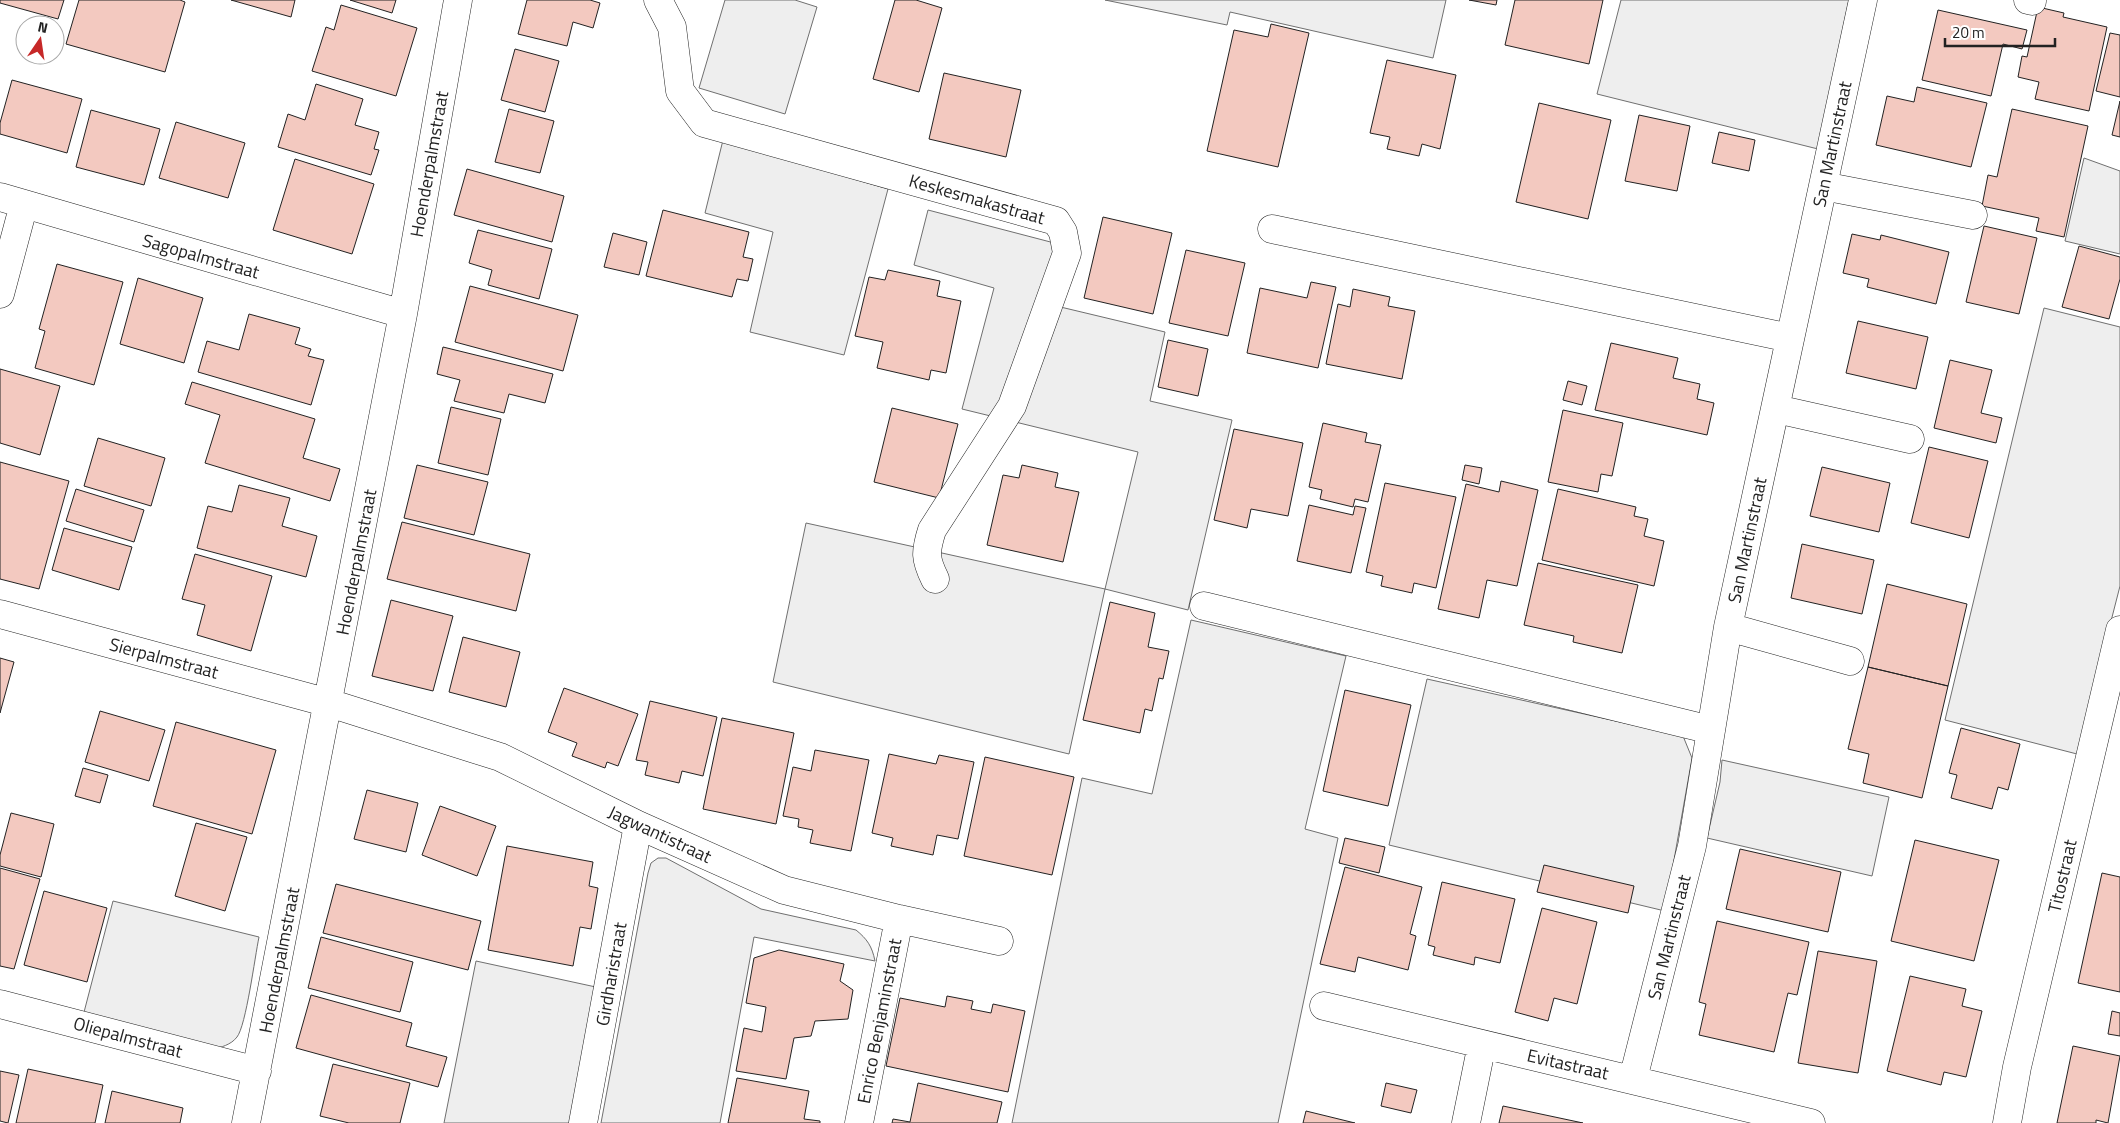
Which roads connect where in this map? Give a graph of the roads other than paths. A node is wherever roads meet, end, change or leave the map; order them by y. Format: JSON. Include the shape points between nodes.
{"nodes":[{"id":1,"x":458,"y":0,"type":"edge"},
{"id":2,"x":658,"y":0,"type":"edge"},
{"id":3,"x":1863,"y":0,"type":"edge"},
{"id":4,"x":1823,"y":186,"type":"junction"},
{"id":5,"x":12,"y":201,"type":"edge"},
{"id":6,"x":1973,"y":215,"type":"dead end"},
{"id":7,"x":1272,"y":229,"type":"dead end"},
{"id":8,"x":0,"y":294,"type":"edge"},
{"id":9,"x":403,"y":314,"type":"junction"},
{"id":10,"x":1790,"y":338,"type":"junction"},
{"id":11,"x":1776,"y":409,"type":"junction"},
{"id":12,"x":1910,"y":439,"type":"dead end"},
{"id":13,"x":935,"y":579,"type":"dead end"},
{"id":14,"x":1204,"y":606,"type":"dead end"},
{"id":15,"x":0,"y":614,"type":"edge"},
{"id":16,"x":1728,"y":627,"type":"junction"},
{"id":17,"x":2120,"y":630,"type":"edge"},
{"id":18,"x":1850,"y":661,"type":"dead end"},
{"id":19,"x":329,"y":703,"type":"junction"},
{"id":20,"x":1711,"y":730,"type":"junction"},
{"id":21,"x":638,"y":825,"type":"junction"},
{"id":22,"x":899,"y":919,"type":"junction"},
{"id":23,"x":999,"y":940,"type":"dead end"},
{"id":24,"x":0,"y":1004,"type":"edge"},
{"id":25,"x":1324,"y":1006,"type":"dead end"},
{"id":26,"x":1482,"y":1044,"type":"junction"},
{"id":27,"x":257,"y":1071,"type":"junction"},
{"id":28,"x":1633,"y":1079,"type":"junction"},
{"id":29,"x":246,"y":1123,"type":"edge"},
{"id":30,"x":583,"y":1123,"type":"edge"},
{"id":31,"x":859,"y":1123,"type":"edge"},
{"id":32,"x":1466,"y":1123,"type":"edge"},
{"id":33,"x":1811,"y":1123,"type":"edge"},
{"id":34,"x":2007,"y":1123,"type":"edge"}],
"edges":[{"from":1,"to":9,"type":"street","name":"Hoenderpalmstraat"},
{"from":2,"to":13,"type":"street","name":"Keskesmakastraat","via":[[672,27],[680,92],[704,123],[1056,221],[1063,232],[1067,253],[1012,406],[932,530],[926,561]]},
{"from":3,"to":4,"type":"street","name":"San Martinstraat"},
{"from":4,"to":6,"type":"street"},
{"from":4,"to":10,"type":"street","name":"San Martinstraat"},
{"from":5,"to":8,"type":"street"},
{"from":5,"to":9,"type":"street","name":"Sagopalmstraat"},
{"from":7,"to":10,"type":"street"},
{"from":9,"to":19,"type":"street","name":"Hoenderpalmstraat"},
{"from":10,"to":11,"type":"street","name":"San Martinstraat"},
{"from":11,"to":12,"type":"street"},
{"from":11,"to":16,"type":"street","name":"San Martinstraat"},
{"from":14,"to":20,"type":"street"},
{"from":15,"to":19,"type":"street","name":"Sierpalmstraat"},
{"from":16,"to":18,"type":"street"},
{"from":16,"to":20,"type":"street","name":"San Martinstraat"},
{"from":17,"to":34,"type":"street","name":"Titostraat","via":[[2017,1067]]},
{"from":19,"to":21,"type":"street","name":"Jagwantistraat","via":[[500,757]]},
{"from":19,"to":27,"type":"street","name":"Hoenderpalmstraat"},
{"from":20,"to":28,"type":"street","name":"San Martinstraat","via":[[1692,846]]},
{"from":21,"to":22,"type":"street","name":"Jagwantistraat","via":[[784,890]]},
{"from":21,"to":30,"type":"street","name":"Girdharistraat"},
{"from":22,"to":23,"type":"street","name":"Jagwantistraat"},
{"from":22,"to":31,"type":"street","name":"Enrico Benjaminstraat"},
{"from":24,"to":27,"type":"street","name":"Oliepalmstraat"},
{"from":25,"to":26,"type":"street","name":"Evitastraat"},
{"from":26,"to":28,"type":"street","name":"Evitastraat"},
{"from":26,"to":32,"type":"street"},
{"from":27,"to":29,"type":"street","name":"Hoenderpalmstraat"},
{"from":28,"to":33,"type":"street","name":"Evitastraat"}]}
